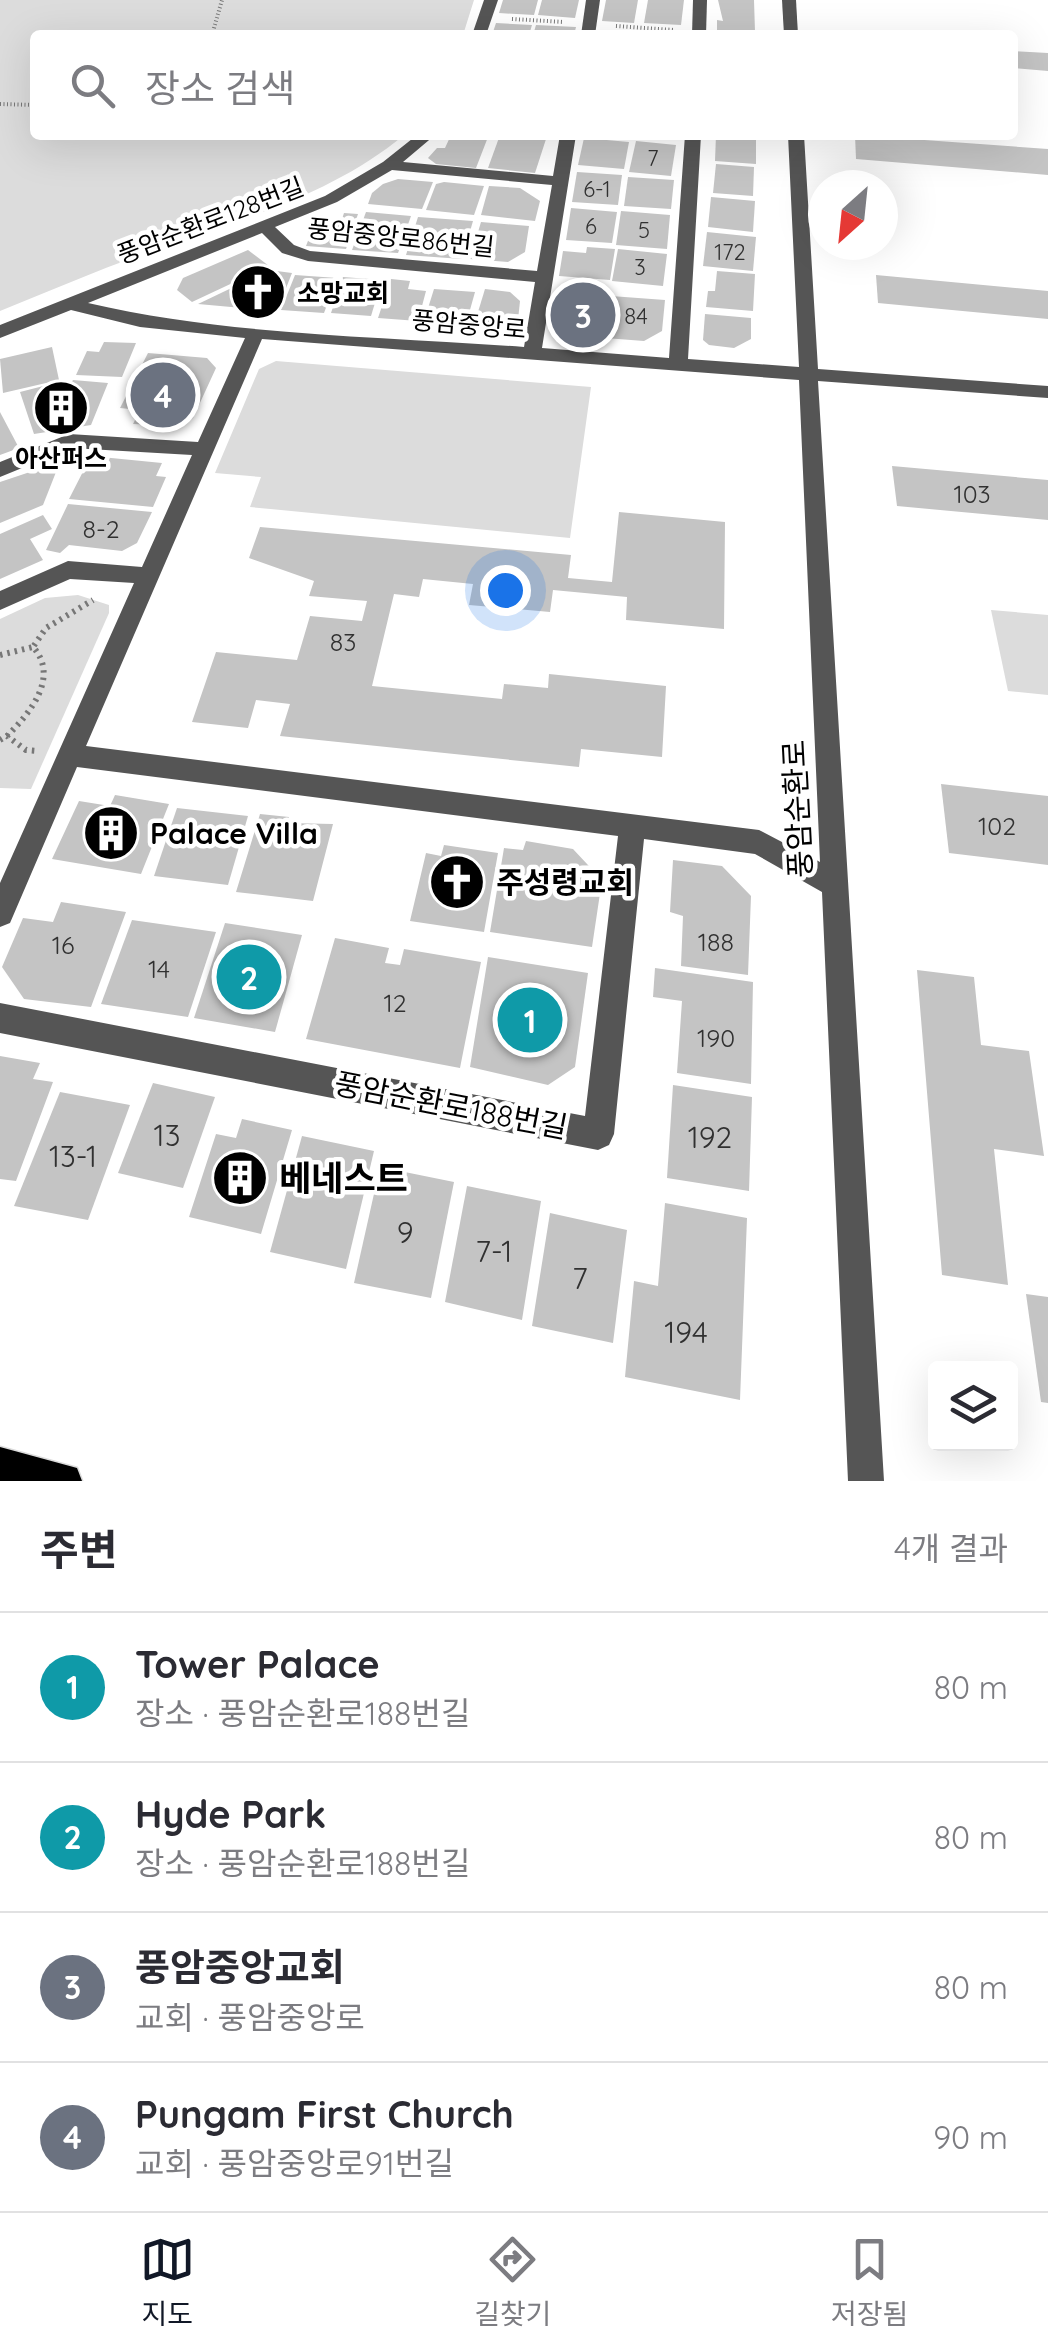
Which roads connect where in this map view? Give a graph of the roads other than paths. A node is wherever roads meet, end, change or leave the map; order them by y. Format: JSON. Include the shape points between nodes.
{"nodes":[{"id":1,"x":491,"y":0,"type":"edge"},
{"id":2,"x":593,"y":0,"type":"edge"},
{"id":3,"x":700,"y":0,"type":"edge"},
{"id":4,"x":789,"y":0,"type":"edge"},
{"id":5,"x":481,"y":30,"type":"edge"},
{"id":6,"x":589,"y":30,"type":"edge"},
{"id":7,"x":698,"y":30,"type":"edge"},
{"id":8,"x":791,"y":30,"type":"edge"},
{"id":9,"x":421,"y":140,"type":"edge"},
{"id":10,"x":567,"y":140,"type":"edge"},
{"id":11,"x":693,"y":140,"type":"edge"},
{"id":12,"x":796,"y":140,"type":"edge"},
{"id":13,"x":390,"y":165,"type":"junction"},
{"id":14,"x":559,"y":181,"type":"junction"},
{"id":15,"x":264,"y":226,"type":"junction"},
{"id":16,"x":542,"y":277,"type":"junction"},
{"id":17,"x":68,"y":304,"type":"junction"},
{"id":18,"x":0,"y":332,"type":"edge"},
{"id":19,"x":256,"y":333,"type":"junction"},
{"id":20,"x":532,"y":354,"type":"junction"},
{"id":21,"x":678,"y":366,"type":"junction"},
{"id":22,"x":807,"y":374,"type":"junction"},
{"id":23,"x":1048,"y":392,"type":"edge"},
{"id":24,"x":205,"y":449,"type":"junction"},
{"id":25,"x":0,"y":470,"type":"edge"},
{"id":26,"x":152,"y":576,"type":"junction"},
{"id":27,"x":0,"y":601,"type":"edge"},
{"id":28,"x":58,"y":754,"type":"junction"},
{"id":29,"x":632,"y":826,"type":"junction"},
{"id":30,"x":833,"y":884,"type":"junction"},
{"id":31,"x":0,"y":914,"type":"edge"},
{"id":32,"x":0,"y":1018,"type":"edge"},
{"id":33,"x":0,"y":1465,"type":"edge"},
{"id":34,"x":64,"y":1481,"type":"edge"},
{"id":35,"x":866,"y":1481,"type":"edge"}],
"edges":[{"from":1,"to":5,"type":"street"},
{"from":2,"to":6,"type":"street"},
{"from":3,"to":7,"type":"street"},
{"from":4,"to":8,"type":"street"},
{"from":9,"to":13,"type":"street","name":"풍암순환로128번길"},
{"from":10,"to":14,"type":"street"},
{"from":11,"to":21,"type":"street"},
{"from":12,"to":22,"type":"street","name":"풍암순환로"},
{"from":13,"to":14,"type":"street"},
{"from":13,"to":15,"type":"street","name":"풍암순환로128번길"},
{"from":14,"to":16,"type":"street"},
{"from":15,"to":16,"type":"street","name":"풍암중앙로86번길","via":[[308,256]]},
{"from":15,"to":17,"type":"street","name":"풍암순환로128번길"},
{"from":16,"to":20,"type":"street"},
{"from":17,"to":18,"type":"street","name":"풍암순환로128번길"},
{"from":17,"to":19,"type":"street","name":"풍암중앙로","via":[[140,321]]},
{"from":19,"to":20,"type":"street","name":"풍암중앙로"},
{"from":19,"to":24,"type":"street"},
{"from":20,"to":21,"type":"street","name":"풍암중앙로"},
{"from":21,"to":22,"type":"street","name":"풍암중앙로"},
{"from":22,"to":23,"type":"street","name":"풍암중앙로"},
{"from":22,"to":30,"type":"street","name":"풍암순환로"},
{"from":24,"to":25,"type":"street","via":[[69,441]]},
{"from":24,"to":26,"type":"street"},
{"from":26,"to":27,"type":"street","via":[[68,570]]},
{"from":26,"to":28,"type":"street"},
{"from":28,"to":29,"type":"street"},
{"from":28,"to":31,"type":"street"},
{"from":29,"to":30,"type":"street","via":[[759,842]]},
{"from":29,"to":32,"type":"street","name":"풍암순환로188번길","via":[[598,1134]]},
{"from":30,"to":35,"type":"street","name":"풍암순환로"},
{"from":33,"to":34,"type":"main road"}]}
